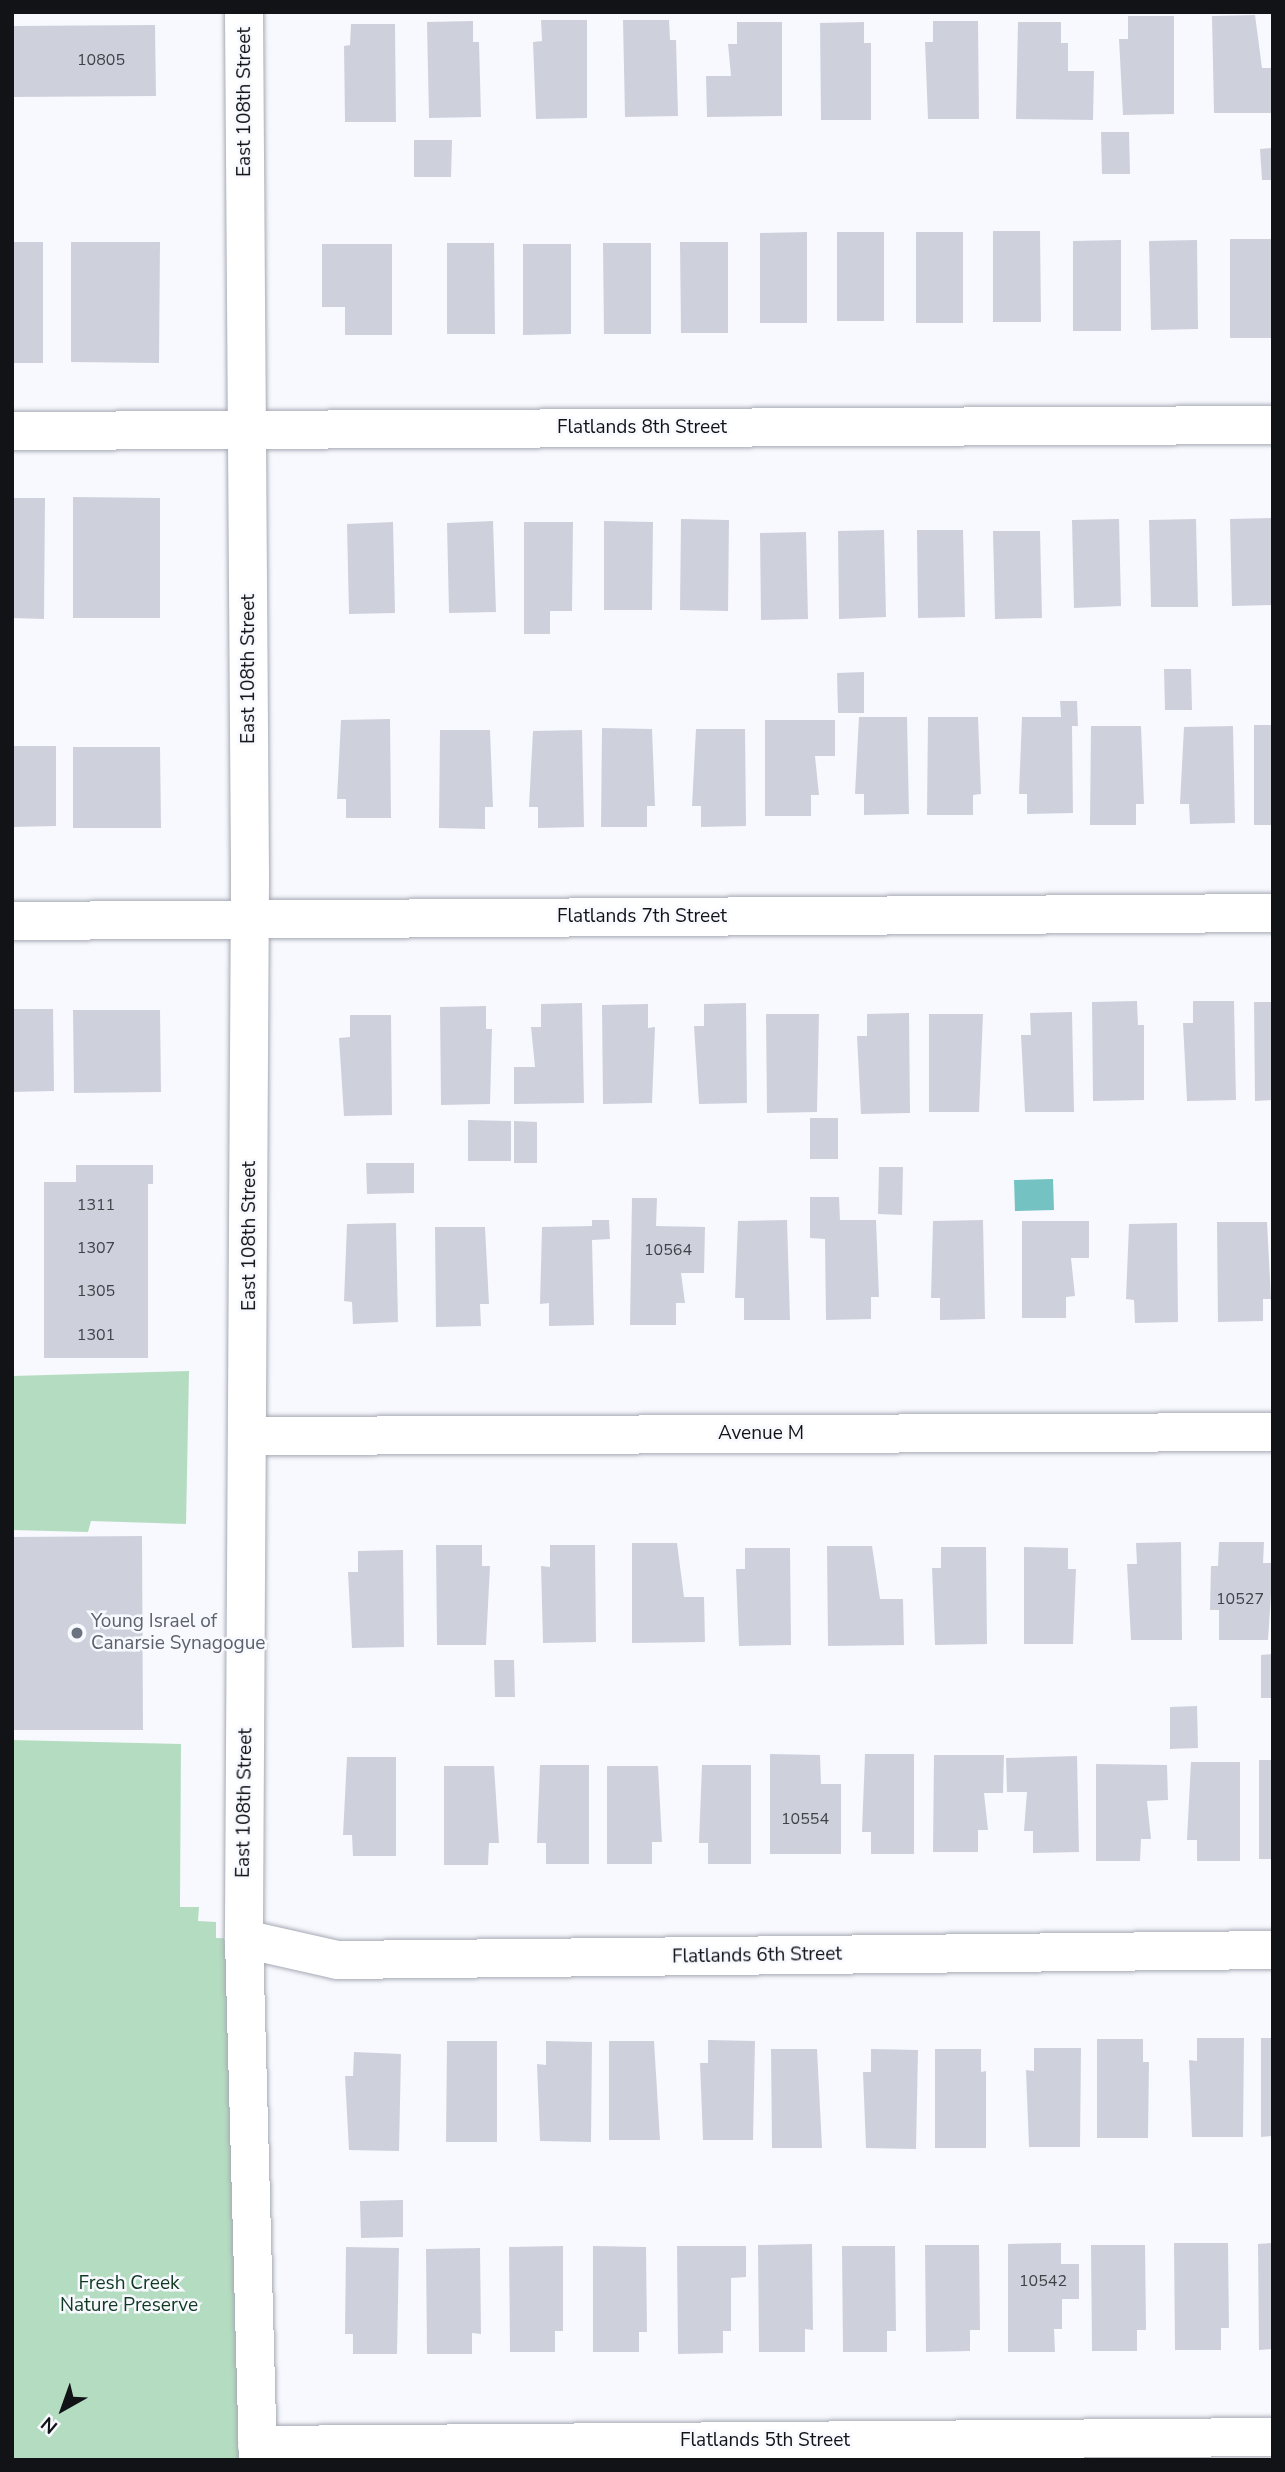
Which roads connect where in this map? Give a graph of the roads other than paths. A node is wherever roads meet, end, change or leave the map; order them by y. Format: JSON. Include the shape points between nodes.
{"nodes":[{"id":1,"x":244,"y":12,"type":"edge"},
{"id":2,"x":1273,"y":425,"type":"edge"},
{"id":3,"x":247,"y":430,"type":"junction"},
{"id":4,"x":12,"y":431,"type":"edge"},
{"id":5,"x":1273,"y":913,"type":"edge"},
{"id":6,"x":250,"y":920,"type":"junction"},
{"id":7,"x":12,"y":921,"type":"edge"},
{"id":8,"x":1273,"y":1432,"type":"edge"},
{"id":9,"x":249,"y":1436,"type":"junction"},
{"id":10,"x":244,"y":1939,"type":"junction"},
{"id":11,"x":1273,"y":1951,"type":"edge"},
{"id":12,"x":1273,"y":2437,"type":"edge"},
{"id":13,"x":258,"y":2452,"type":"edge"}],
"edges":[{"from":1,"to":3,"type":"street","name":"East 108th Street"},
{"from":2,"to":3,"type":"street","name":"Flatlands 8th Street"},
{"from":3,"to":4,"type":"street","name":"Flatlands 8th Street"},
{"from":3,"to":6,"type":"street","name":"East 108th Street"},
{"from":5,"to":6,"type":"street","name":"Flatlands 7th Street"},
{"from":6,"to":7,"type":"street","name":"Flatlands 7th Street"},
{"from":6,"to":9,"type":"street","name":"East 108th Street"},
{"from":8,"to":9,"type":"street","name":"Avenue M"},
{"from":9,"to":10,"type":"street","name":"East 108th Street"},
{"from":10,"to":11,"type":"street","name":"Flatlands 6th Street","via":[[337,1960]]},
{"from":10,"to":13,"type":"street","name":"East 108th Street"},
{"from":12,"to":13,"type":"street","name":"Flatlands 5th Street"}]}
